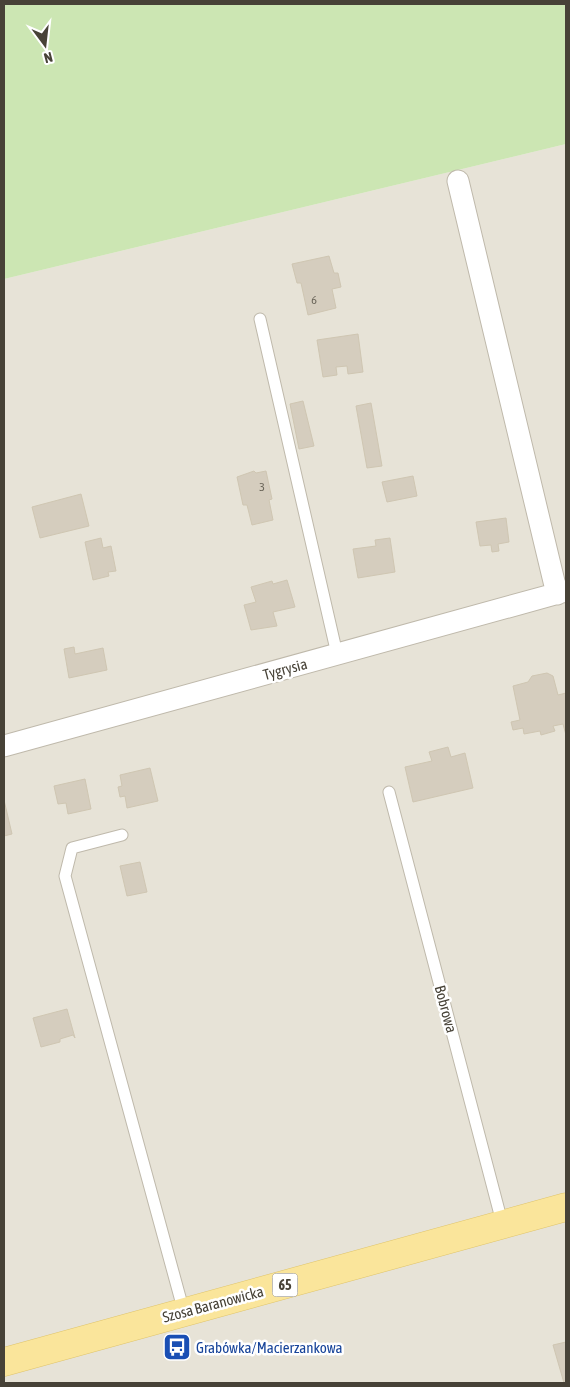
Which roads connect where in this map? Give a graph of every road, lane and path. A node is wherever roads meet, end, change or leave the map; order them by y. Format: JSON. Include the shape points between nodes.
{"nodes":[{"id":1,"x":458,"y":181,"type":"dead end"},
{"id":2,"x":260,"y":319,"type":"dead end"},
{"id":3,"x":561,"y":593,"type":"edge"},
{"id":4,"x":337,"y":654,"type":"junction"},
{"id":5,"x":4,"y":746,"type":"edge"},
{"id":6,"x":389,"y":792,"type":"dead end"},
{"id":7,"x":122,"y":835,"type":"dead end"},
{"id":8,"x":566,"y":1207,"type":"edge"},
{"id":9,"x":503,"y":1226,"type":"junction"},
{"id":10,"x":184,"y":1312,"type":"junction"},
{"id":11,"x":4,"y":1362,"type":"edge"}],
"edges":[{"from":1,"to":3,"type":"street"},
{"from":2,"to":4,"type":"lane"},
{"from":3,"to":4,"type":"street","name":"Tygrysia"},
{"from":4,"to":5,"type":"street","name":"Tygrysia"},
{"from":6,"to":9,"type":"lane","name":"Bobrowa"},
{"from":7,"to":10,"type":"lane","via":[[72,848],[65,876]]},
{"from":8,"to":9,"type":"main road","name":"Szosa Baranowicka","number":"65"},
{"from":9,"to":10,"type":"main road","name":"Szosa Baranowicka","number":"65"},
{"from":10,"to":11,"type":"main road","name":"Szosa Baranowicka","number":"65"}]}
